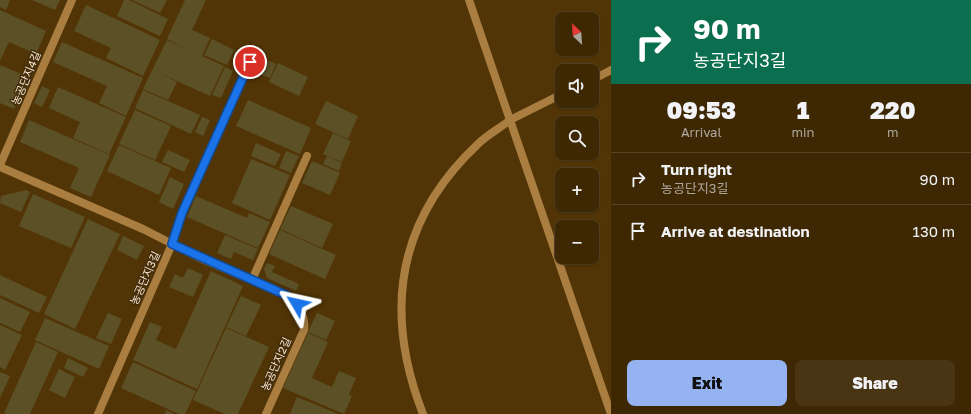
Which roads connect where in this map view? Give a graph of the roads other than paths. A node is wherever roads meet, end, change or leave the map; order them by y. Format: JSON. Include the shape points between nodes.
{"nodes":[{"id":1,"x":72,"y":0,"type":"edge"},
{"id":2,"x":469,"y":0,"type":"edge"},
{"id":3,"x":250,"y":62,"type":"dead end"},
{"id":4,"x":611,"y":70,"type":"edge"},
{"id":5,"x":599,"y":76,"type":"edge"},
{"id":6,"x":555,"y":98,"type":"edge"},
{"id":7,"x":510,"y":120,"type":"junction"},
{"id":8,"x":307,"y":156,"type":"dead end"},
{"id":9,"x":0,"y":166,"type":"edge"},
{"id":10,"x":172,"y":244,"type":"junction"},
{"id":11,"x":252,"y":280,"type":"junction"},
{"id":12,"x":98,"y":414,"type":"edge"},
{"id":13,"x":266,"y":414,"type":"edge"},
{"id":14,"x":424,"y":414,"type":"edge"},
{"id":15,"x":611,"y":414,"type":"edge"}],
"edges":[{"from":1,"to":9,"type":"street","name":"농공단지4길"},
{"from":2,"to":7,"type":"street"},
{"from":3,"to":10,"type":"street","name":"농공단지3길","via":[[182,213]]},
{"from":4,"to":5,"type":"street"},
{"from":6,"to":7,"type":"street"},
{"from":7,"to":14,"type":"street","via":[[479,142],[450,173],[427,205],[410,243],[401,288],[403,330],[410,370]]},
{"from":7,"to":15,"type":"street"},
{"from":8,"to":11,"type":"street"},
{"from":9,"to":10,"type":"street","name":"농공단지2길"},
{"from":10,"to":11,"type":"street","name":"농공단지2길"},
{"from":10,"to":12,"type":"street","name":"농공단지3길"},
{"from":11,"to":13,"type":"street","name":"농공단지2길","via":[[290,298],[301,311],[304,325]]}]}
